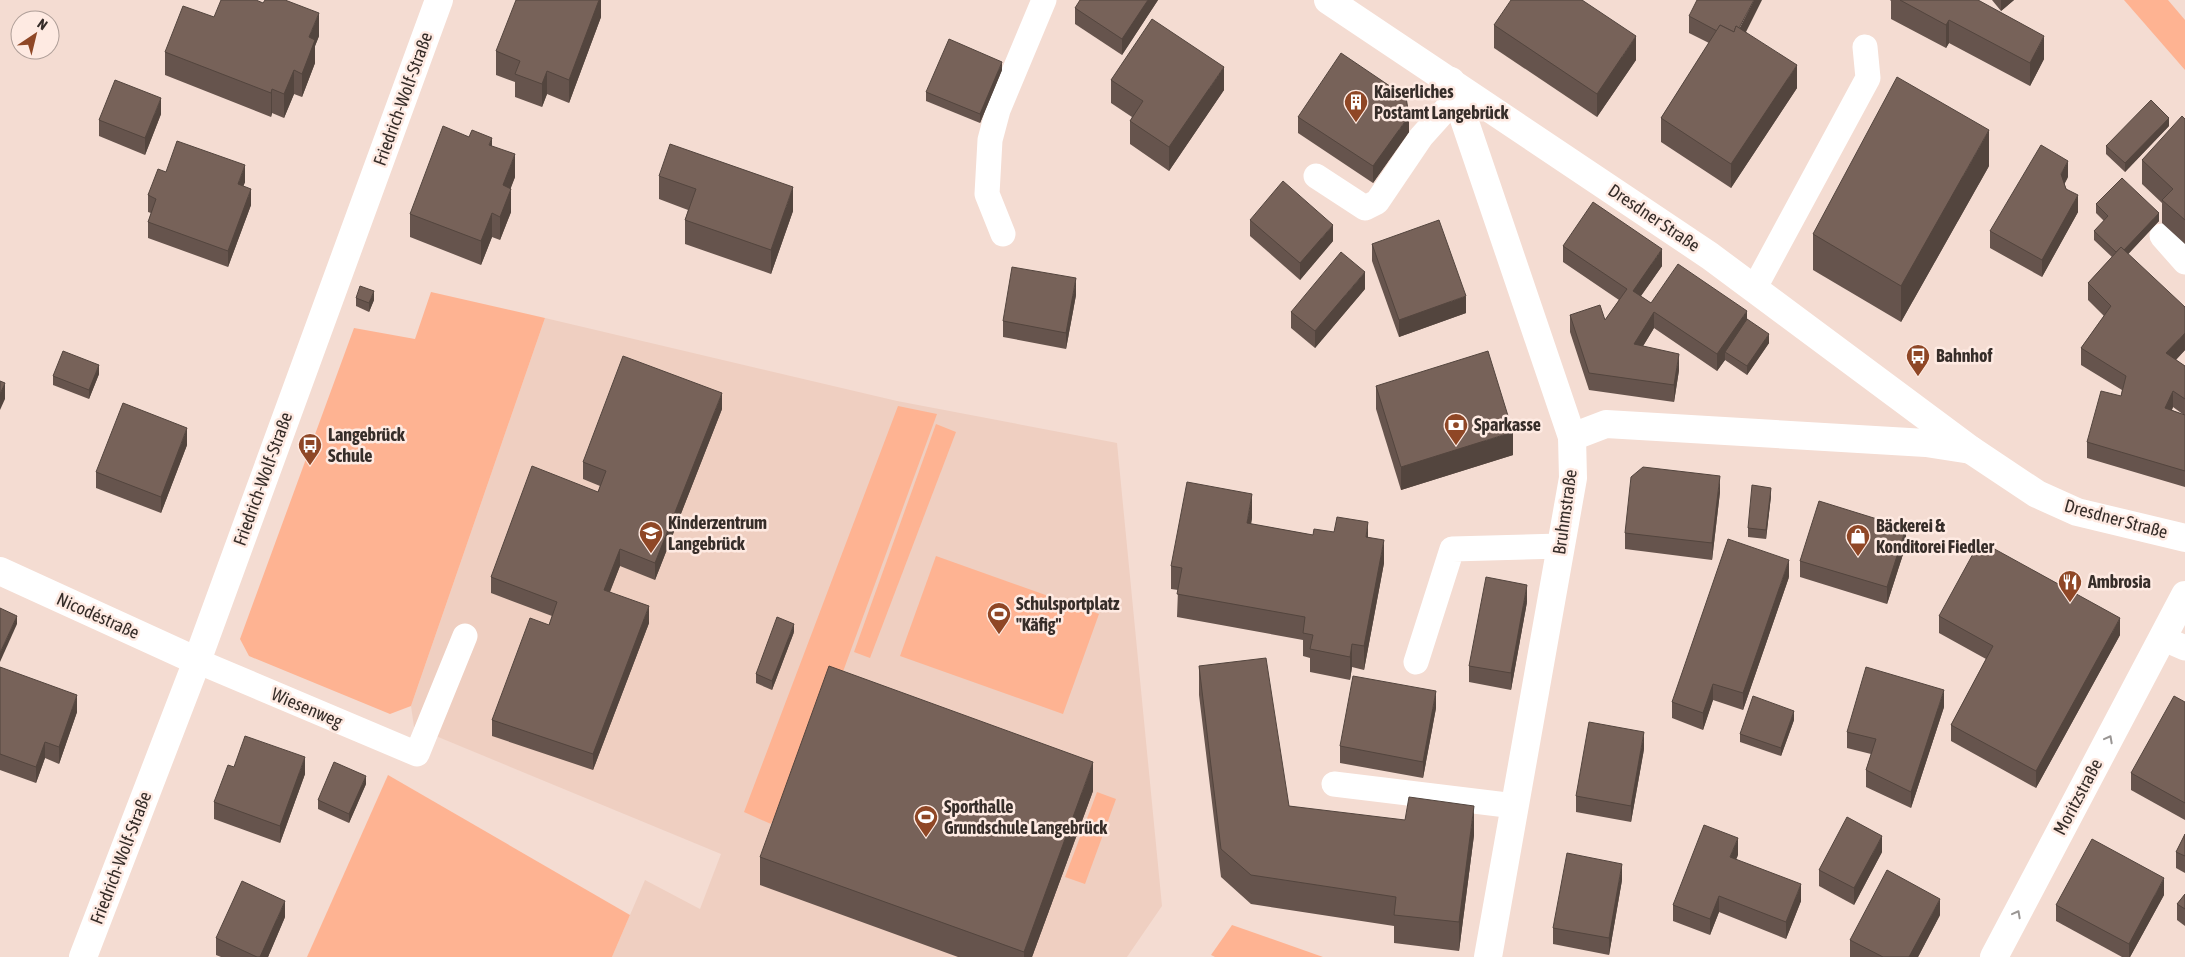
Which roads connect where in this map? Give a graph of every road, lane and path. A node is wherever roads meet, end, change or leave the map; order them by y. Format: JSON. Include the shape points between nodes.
{"nodes":[{"id":1,"x":440,"y":0,"type":"edge"},
{"id":2,"x":1044,"y":0,"type":"edge"},
{"id":3,"x":1328,"y":0,"type":"edge"},
{"id":4,"x":1865,"y":47,"type":"dead end"},
{"id":5,"x":1454,"y":89,"type":"junction"},
{"id":6,"x":1316,"y":176,"type":"dead end"},
{"id":7,"x":1003,"y":234,"type":"dead end"},
{"id":8,"x":2162,"y":236,"type":"dead end"},
{"id":9,"x":2185,"y":262,"type":"edge"},
{"id":10,"x":1754,"y":289,"type":"junction"},
{"id":11,"x":1572,"y":437,"type":"junction"},
{"id":12,"x":1971,"y":450,"type":"junction"},
{"id":13,"x":2185,"y":538,"type":"edge"},
{"id":14,"x":1561,"y":546,"type":"junction"},
{"id":15,"x":0,"y":571,"type":"edge"},
{"id":16,"x":2185,"y":595,"type":"edge"},
{"id":17,"x":465,"y":636,"type":"dead end"},
{"id":18,"x":2174,"y":643,"type":"edge"},
{"id":19,"x":196,"y":661,"type":"junction"},
{"id":20,"x":1416,"y":662,"type":"dead end"},
{"id":21,"x":1334,"y":784,"type":"dead end"},
{"id":22,"x":1515,"y":806,"type":"junction"},
{"id":23,"x":83,"y":957,"type":"edge"},
{"id":24,"x":1488,"y":957,"type":"edge"},
{"id":25,"x":1994,"y":957,"type":"edge"}],
"edges":[{"from":1,"to":19,"type":"street","name":"Friedrich-Wolf-Straße"},
{"from":2,"to":7,"type":"lane","via":[[998,110],[990,140],[987,194]]},
{"from":3,"to":5,"type":"street","name":"Dresdner Straße"},
{"from":4,"to":10,"type":"lane","via":[[1868,78]]},
{"from":5,"to":6,"type":"lane","via":[[1377,202],[1364,208]]},
{"from":5,"to":10,"type":"street","name":"Dresdner Straße","via":[[1710,256]]},
{"from":5,"to":11,"type":"street","name":"Bruhmstraße"},
{"from":8,"to":9,"type":"lane"},
{"from":10,"to":12,"type":"street","name":"Dresdner Straße"},
{"from":11,"to":12,"type":"street","name":"Dresdner Straße","via":[[1606,424],[1926,443]]},
{"from":11,"to":14,"type":"street","name":"Bruhmstraße","via":[[1573,478]]},
{"from":12,"to":13,"type":"street","name":"Dresdner Straße","via":[[2037,494],[2077,512]]},
{"from":14,"to":20,"type":"lane","via":[[1452,549]]},
{"from":14,"to":22,"type":"street","name":"Bruhmstraße"},
{"from":15,"to":19,"type":"street","name":"Nicodéstraße"},
{"from":16,"to":18,"type":"street","name":"Moritzstraße"},
{"from":17,"to":19,"type":"lane","name":"Wiesenweg","via":[[417,754]]},
{"from":25,"to":18,"type":"street","name":"Moritzstraße","one_way":true},
{"from":19,"to":23,"type":"street","name":"Friedrich-Wolf-Straße"},
{"from":21,"to":22,"type":"lane"},
{"from":22,"to":24,"type":"street","name":"Bruhmstraße"}]}
